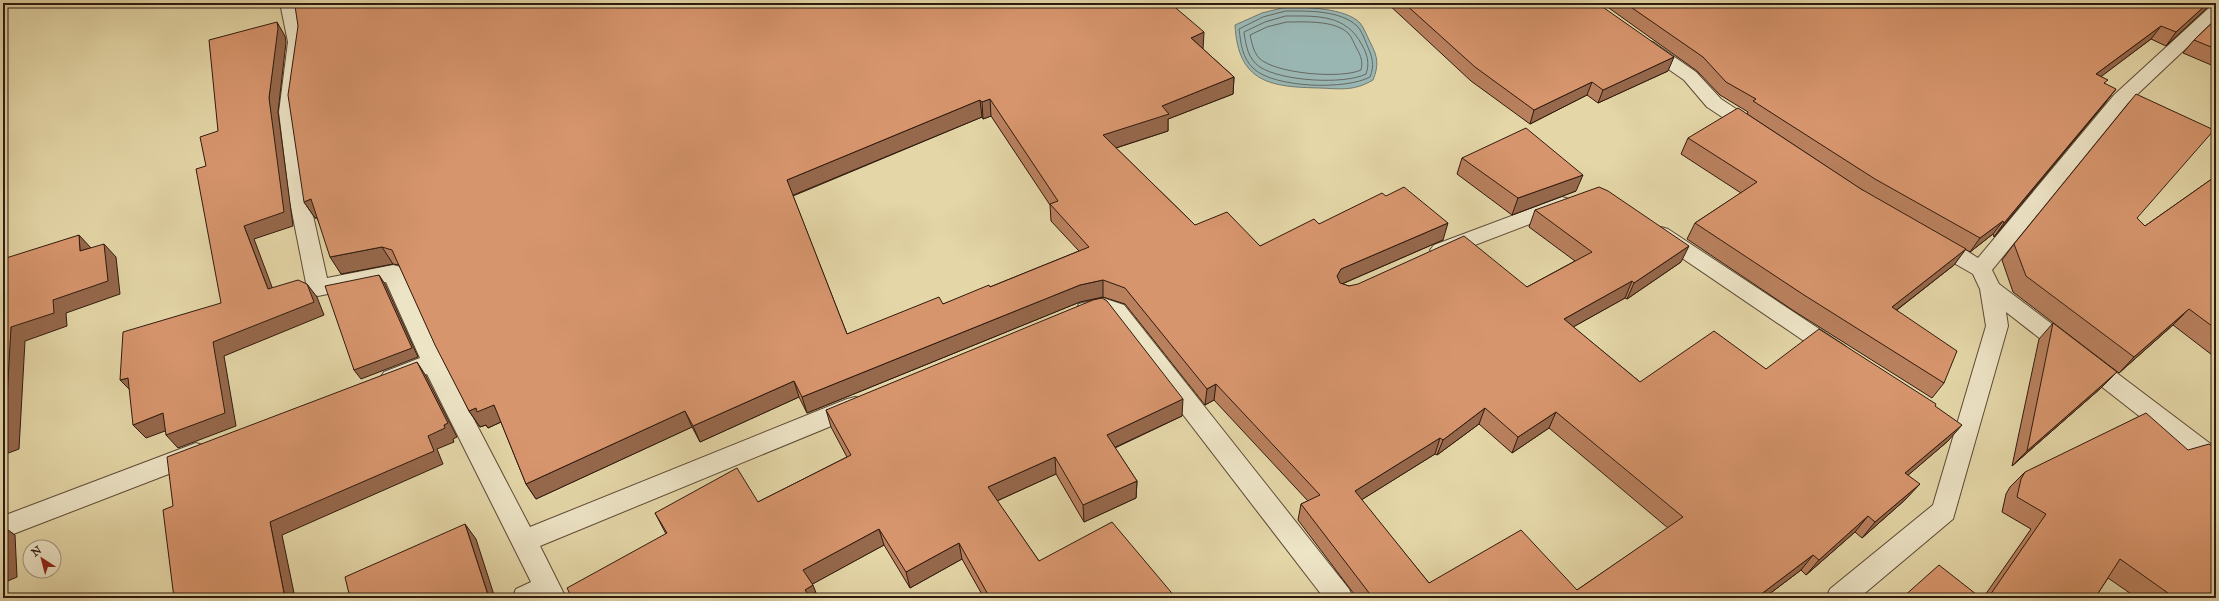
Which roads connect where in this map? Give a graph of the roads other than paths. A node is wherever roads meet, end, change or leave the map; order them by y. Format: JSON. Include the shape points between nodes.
{"nodes":[{"id":1,"x":289,"y":3,"type":"edge"},
{"id":2,"x":2216,"y":11,"type":"edge"},
{"id":3,"x":1635,"y":37,"type":"edge"},
{"id":4,"x":1767,"y":138,"type":"edge"},
{"id":5,"x":1578,"y":198,"type":"edge"},
{"id":6,"x":1643,"y":221,"type":"edge"},
{"id":7,"x":1920,"y":234,"type":"edge"},
{"id":8,"x":1426,"y":256,"type":"edge"},
{"id":9,"x":1986,"y":279,"type":"junction"},
{"id":10,"x":1067,"y":318,"type":"edge"},
{"id":11,"x":1852,"y":361,"type":"edge"},
{"id":12,"x":434,"y":362,"type":"junction"},
{"id":13,"x":374,"y":385,"type":"edge"},
{"id":14,"x":877,"y":397,"type":"edge"},
{"id":15,"x":1946,"y":421,"type":"edge"},
{"id":16,"x":1966,"y":434,"type":"junction"},
{"id":17,"x":218,"y":444,"type":"edge"},
{"id":18,"x":2216,"y":462,"type":"edge"},
{"id":19,"x":3,"y":527,"type":"edge"},
{"id":20,"x":525,"y":542,"type":"junction"},
{"id":21,"x":542,"y":594,"type":"edge"},
{"id":22,"x":1340,"y":598,"type":"edge"},
{"id":23,"x":1839,"y":598,"type":"edge"}],
"edges":[{"from":1,"to":12,"type":"street","via":[[297,42],[288,112],[300,202],[318,288],[393,273]]},
{"from":2,"to":9,"type":"street","via":[[2121,99]]},
{"from":3,"to":4,"type":"street","via":[[1690,76],[1714,103]]},
{"from":5,"to":8,"type":"street"},
{"from":6,"to":11,"type":"street"},
{"from":7,"to":9,"type":"street"},
{"from":9,"to":16,"type":"street","via":[[1997,326]]},
{"from":9,"to":18,"type":"street"},
{"from":10,"to":22,"type":"street","via":[[1103,306],[1116,311]]},
{"from":12,"to":13,"type":"street"},
{"from":12,"to":20,"type":"street"},
{"from":14,"to":20,"type":"street"},
{"from":15,"to":16,"type":"street"},
{"from":16,"to":23,"type":"street","via":[[1944,511]]},
{"from":17,"to":19,"type":"street"},
{"from":20,"to":21,"type":"street"}]}
